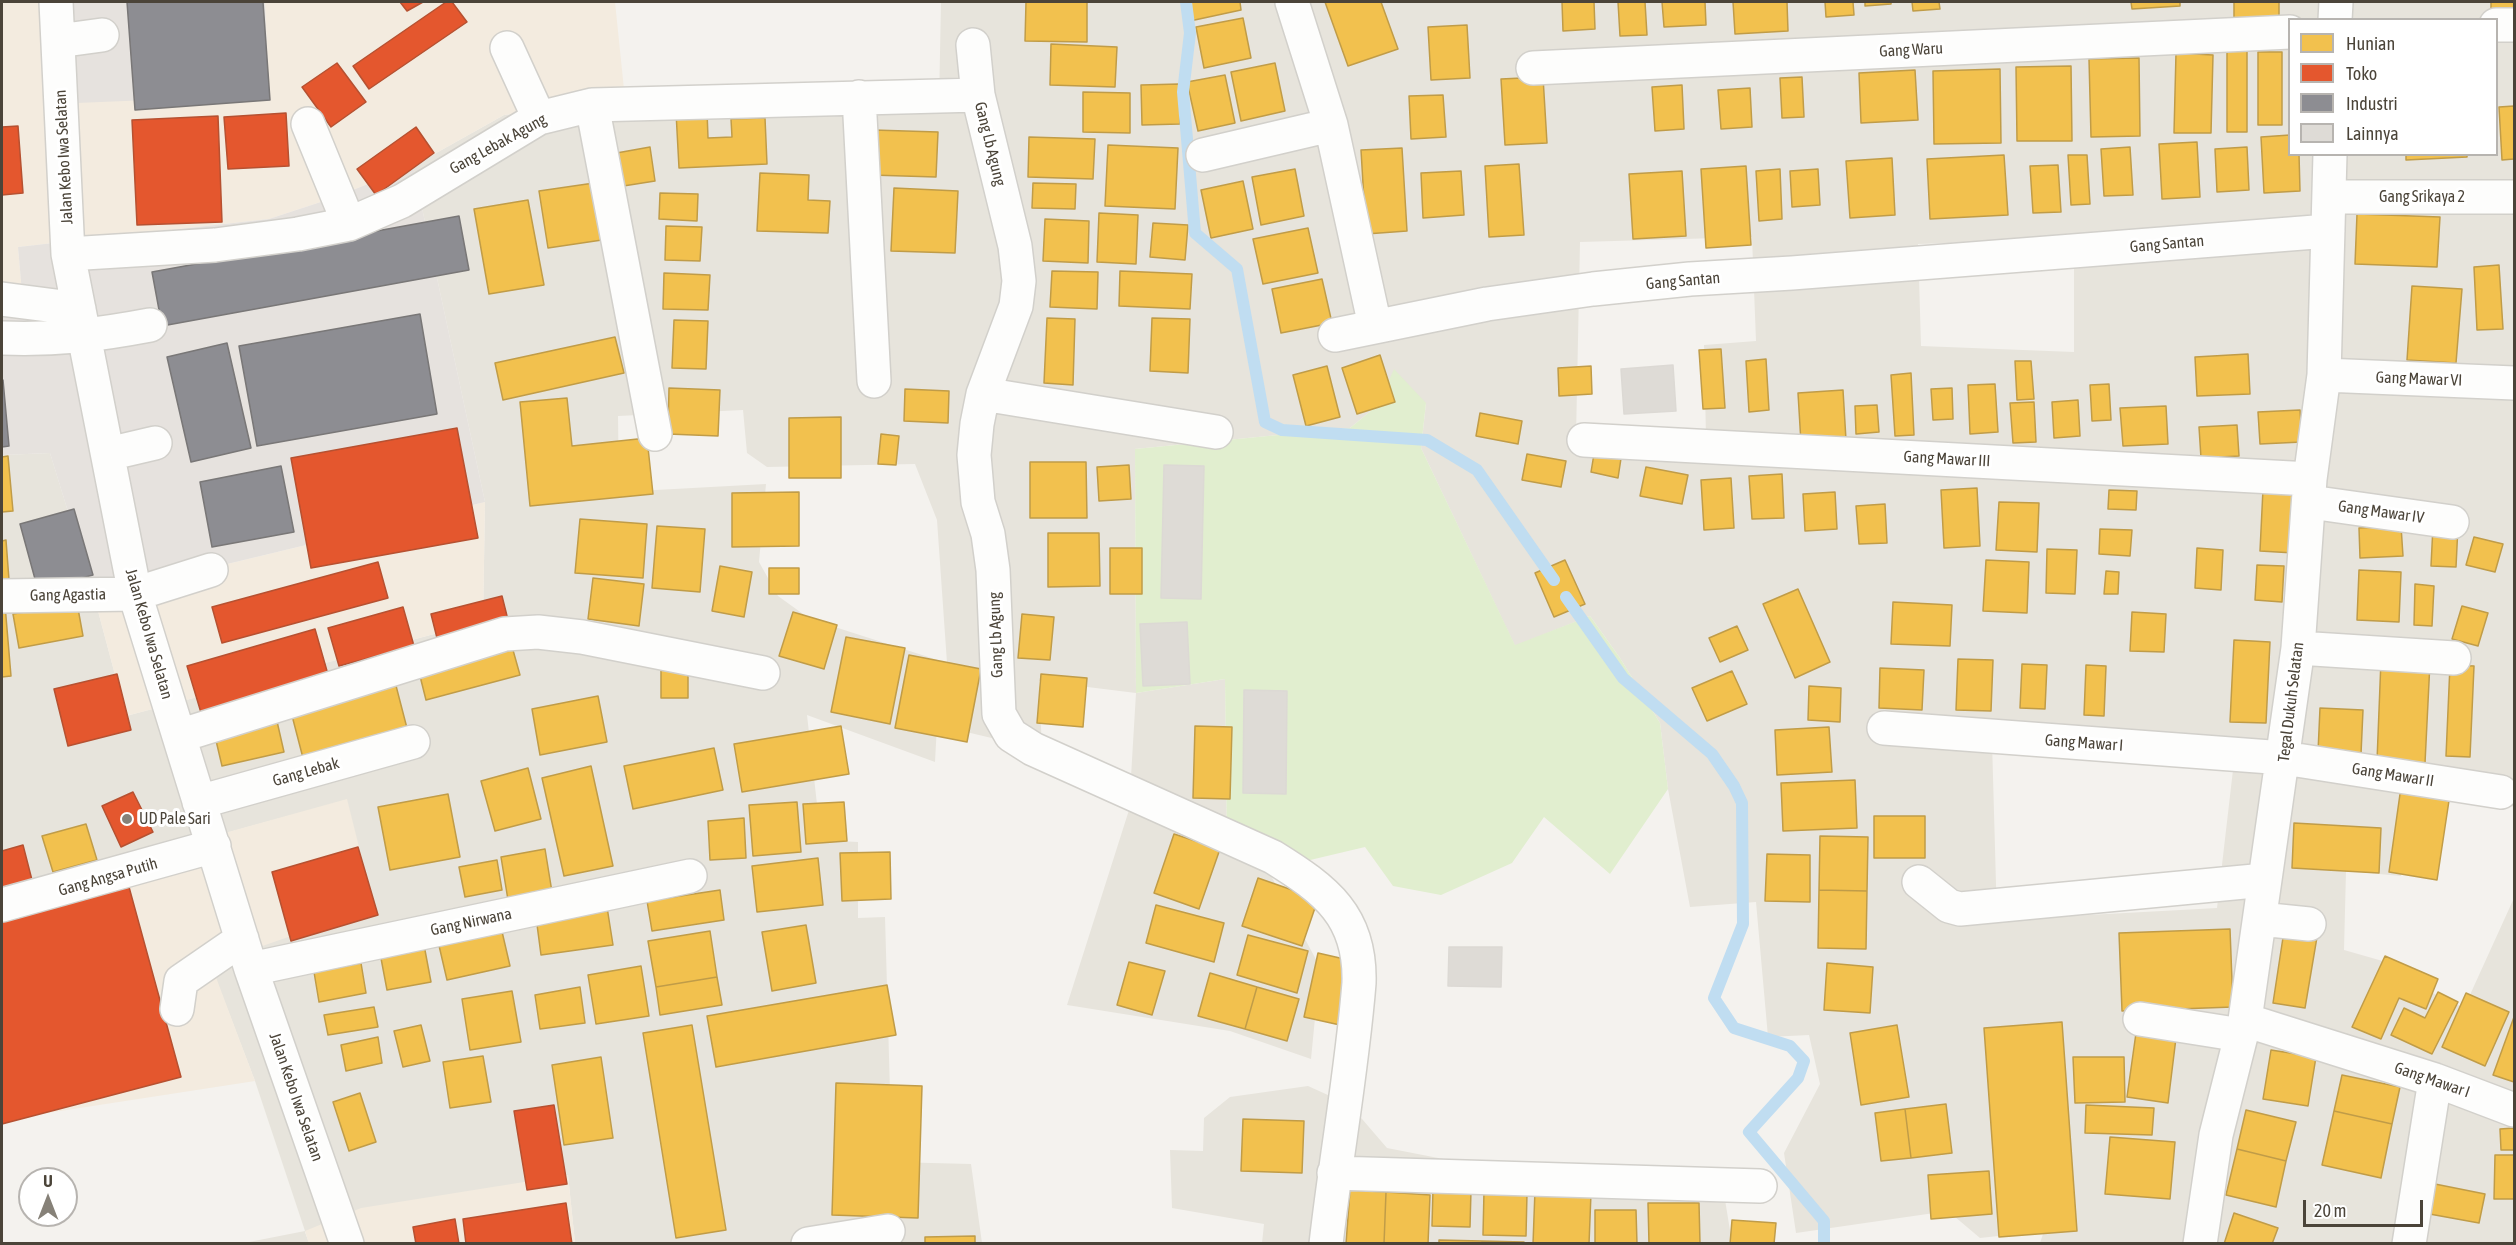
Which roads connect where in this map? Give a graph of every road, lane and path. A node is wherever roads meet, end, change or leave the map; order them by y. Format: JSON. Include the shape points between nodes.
{"nodes":[{"id":1,"x":56,"y":2,"type":"edge"},
{"id":2,"x":1292,"y":2,"type":"edge"},
{"id":3,"x":2336,"y":2,"type":"edge"},
{"id":4,"x":2335,"y":18,"type":"edge"},
{"id":5,"x":2514,"y":24,"type":"edge"},
{"id":6,"x":2498,"y":25,"type":"edge"},
{"id":7,"x":2288,"y":32,"type":"edge"},
{"id":8,"x":102,"y":35,"type":"dead end"},
{"id":9,"x":58,"y":41,"type":"junction"},
{"id":10,"x":973,"y":45,"type":"dead end"},
{"id":11,"x":507,"y":48,"type":"dead end"},
{"id":12,"x":1533,"y":68,"type":"dead end"},
{"id":13,"x":978,"y":95,"type":"junction"},
{"id":14,"x":859,"y":97,"type":"junction"},
{"id":15,"x":592,"y":105,"type":"junction"},
{"id":16,"x":539,"y":118,"type":"junction"},
{"id":17,"x":308,"y":124,"type":"dead end"},
{"id":18,"x":1331,"y":125,"type":"junction"},
{"id":19,"x":1203,"y":155,"type":"dead end"},
{"id":20,"x":2330,"y":156,"type":"edge"},
{"id":21,"x":2329,"y":197,"type":"junction"},
{"id":22,"x":2514,"y":197,"type":"edge"},
{"id":23,"x":349,"y":224,"type":"junction"},
{"id":24,"x":2328,"y":231,"type":"junction"},
{"id":25,"x":68,"y":254,"type":"junction"},
{"id":26,"x":2,"y":299,"type":"edge"},
{"id":27,"x":82,"y":323,"type":"junction"},
{"id":28,"x":150,"y":325,"type":"dead end"},
{"id":29,"x":1375,"y":326,"type":"junction"},
{"id":30,"x":1335,"y":335,"type":"dead end"},
{"id":31,"x":2,"y":338,"type":"edge"},
{"id":32,"x":2324,"y":375,"type":"junction"},
{"id":33,"x":874,"y":381,"type":"dead end"},
{"id":34,"x":2514,"y":383,"type":"edge"},
{"id":35,"x":983,"y":393,"type":"junction"},
{"id":36,"x":1216,"y":432,"type":"dead end"},
{"id":37,"x":655,"y":434,"type":"dead end"},
{"id":38,"x":1584,"y":440,"type":"dead end"},
{"id":39,"x":155,"y":443,"type":"dead end"},
{"id":40,"x":108,"y":454,"type":"junction"},
{"id":41,"x":2310,"y":491,"type":"junction"},
{"id":42,"x":2452,"y":522,"type":"dead end"},
{"id":43,"x":211,"y":570,"type":"dead end"},
{"id":44,"x":135,"y":594,"type":"junction"},
{"id":45,"x":2,"y":596,"type":"edge"},
{"id":46,"x":2298,"y":648,"type":"junction"},
{"id":47,"x":2454,"y":658,"type":"dead end"},
{"id":48,"x":763,"y":673,"type":"dead end"},
{"id":49,"x":1884,"y":728,"type":"dead end"},
{"id":50,"x":178,"y":736,"type":"junction"},
{"id":51,"x":413,"y":742,"type":"dead end"},
{"id":52,"x":2284,"y":758,"type":"junction"},
{"id":53,"x":2501,"y":792,"type":"dead end"},
{"id":54,"x":199,"y":802,"type":"junction"},
{"id":55,"x":214,"y":846,"type":"junction"},
{"id":56,"x":690,"y":876,"type":"dead end"},
{"id":57,"x":2265,"y":880,"type":"junction"},
{"id":58,"x":1919,"y":882,"type":"dead end"},
{"id":59,"x":2,"y":905,"type":"edge"},
{"id":60,"x":2260,"y":918,"type":"junction"},
{"id":61,"x":2309,"y":924,"type":"dead end"},
{"id":62,"x":247,"y":954,"type":"junction"},
{"id":63,"x":177,"y":1009,"type":"dead end"},
{"id":64,"x":2140,"y":1019,"type":"dead end"},
{"id":65,"x":2243,"y":1028,"type":"junction"},
{"id":66,"x":2435,"y":1080,"type":"junction"},
{"id":67,"x":2514,"y":1110,"type":"edge"},
{"id":68,"x":1334,"y":1173,"type":"junction"},
{"id":69,"x":1760,"y":1186,"type":"dead end"},
{"id":70,"x":888,"y":1231,"type":"dead end"},
{"id":71,"x":347,"y":1244,"type":"edge"},
{"id":72,"x":808,"y":1244,"type":"edge"},
{"id":73,"x":1326,"y":1244,"type":"edge"},
{"id":74,"x":2200,"y":1244,"type":"edge"},
{"id":75,"x":2409,"y":1244,"type":"edge"}],
"edges":[{"from":1,"to":9,"type":"street","name":"Jalan Kebo Iwa Selatan"},
{"from":2,"to":18,"type":"street"},
{"from":3,"to":4,"type":"street"},
{"from":5,"to":6,"type":"street"},
{"from":7,"to":12,"type":"street","name":"Gang Waru"},
{"from":8,"to":9,"type":"street"},
{"from":9,"to":25,"type":"street","name":"Jalan Kebo Iwa Selatan"},
{"from":10,"to":13,"type":"street","name":"Gang Lb Agung"},
{"from":11,"to":16,"type":"street"},
{"from":13,"to":14,"type":"street","name":"Gang Lebak Agung"},
{"from":13,"to":35,"type":"street","name":"Gang Lb Agung","via":[[1015,246],[1019,281],[1016,306]]},
{"from":14,"to":15,"type":"street","name":"Gang Lebak Agung"},
{"from":14,"to":33,"type":"street"},
{"from":15,"to":16,"type":"street","name":"Gang Lebak Agung"},
{"from":15,"to":37,"type":"street"},
{"from":16,"to":23,"type":"street","name":"Gang Lebak Agung","via":[[402,201]]},
{"from":17,"to":23,"type":"street"},
{"from":18,"to":19,"type":"street"},
{"from":18,"to":29,"type":"street"},
{"from":20,"to":21,"type":"street","name":"Tegal Dukuh Selatan"},
{"from":21,"to":22,"type":"street","name":"Gang Srikaya 2"},
{"from":21,"to":24,"type":"street","name":"Tegal Dukuh Selatan"},
{"from":23,"to":25,"type":"street","name":"Gang Lebak Agung","via":[[215,245]]},
{"from":24,"to":29,"type":"street","name":"Gang Santan","via":[[1679,280],[1487,304]]},
{"from":24,"to":32,"type":"street","name":"Tegal Dukuh Selatan"},
{"from":25,"to":27,"type":"street","name":"Jalan Kebo Iwa Selatan"},
{"from":26,"to":27,"type":"street"},
{"from":27,"to":28,"type":"street"},
{"from":27,"to":31,"type":"street","via":[[42,339]]},
{"from":27,"to":40,"type":"street","name":"Jalan Kebo Iwa Selatan"},
{"from":29,"to":30,"type":"street","name":"Gang Santan"},
{"from":32,"to":34,"type":"street","name":"Gang Mawar VI"},
{"from":32,"to":41,"type":"street","name":"Tegal Dukuh Selatan"},
{"from":35,"to":36,"type":"street"},
{"from":35,"to":68,"type":"street","name":"Gang Lb Agung","via":[[976,423],[975,466],[978,502],[993,570],[999,714],[1011,735],[1033,749],[1273,857],[1305,876],[1344,917],[1360,962],[1344,1126]]},
{"from":38,"to":41,"type":"street","name":"Gang Mawar III"},
{"from":39,"to":40,"type":"street"},
{"from":40,"to":44,"type":"street","name":"Jalan Kebo Iwa Selatan"},
{"from":41,"to":42,"type":"street","name":"Gang Mawar IV"},
{"from":41,"to":46,"type":"street","name":"Tegal Dukuh Selatan"},
{"from":43,"to":44,"type":"street","name":"Gang Agastia"},
{"from":44,"to":45,"type":"street","name":"Gang Agastia"},
{"from":44,"to":50,"type":"street","name":"Jalan Kebo Iwa Selatan"},
{"from":46,"to":47,"type":"street"},
{"from":46,"to":52,"type":"street","name":"Tegal Dukuh Selatan"},
{"from":48,"to":50,"type":"street","via":[[582,637],[538,632],[504,634]]},
{"from":49,"to":52,"type":"street","name":"Gang Mawar I"},
{"from":50,"to":54,"type":"street","name":"Jalan Kebo Iwa Selatan"},
{"from":51,"to":54,"type":"street","name":"Gang Lebak"},
{"from":52,"to":53,"type":"street","name":"Gang Mawar II"},
{"from":52,"to":57,"type":"street","name":"Tegal Dukuh Selatan"},
{"from":54,"to":55,"type":"street","name":"Jalan Kebo Iwa Selatan"},
{"from":55,"to":59,"type":"street","name":"Gang Angsa Putih"},
{"from":55,"to":62,"type":"street","name":"Jalan Kebo Iwa Selatan"},
{"from":56,"to":62,"type":"street","name":"Gang Nirwana"},
{"from":57,"to":58,"type":"street","via":[[1960,909],[1949,906]]},
{"from":57,"to":60,"type":"street","name":"Tegal Dukuh Selatan"},
{"from":60,"to":61,"type":"street"},
{"from":60,"to":65,"type":"street","name":"Tegal Dukuh Selatan"},
{"from":62,"to":63,"type":"street","via":[[181,981]]},
{"from":62,"to":71,"type":"street","name":"Jalan Kebo Iwa Selatan"},
{"from":64,"to":65,"type":"street","name":"Gang Mawar I"},
{"from":65,"to":66,"type":"street","name":"Gang Mawar I"},
{"from":65,"to":74,"type":"street","name":"Tegal Dukuh Selatan","via":[[2216,1135]]},
{"from":66,"to":67,"type":"street","name":"Gang Mawar I"},
{"from":66,"to":75,"type":"street"},
{"from":68,"to":69,"type":"street"},
{"from":68,"to":73,"type":"street","name":"Gang Lb Agung"},
{"from":70,"to":72,"type":"street"}]}
